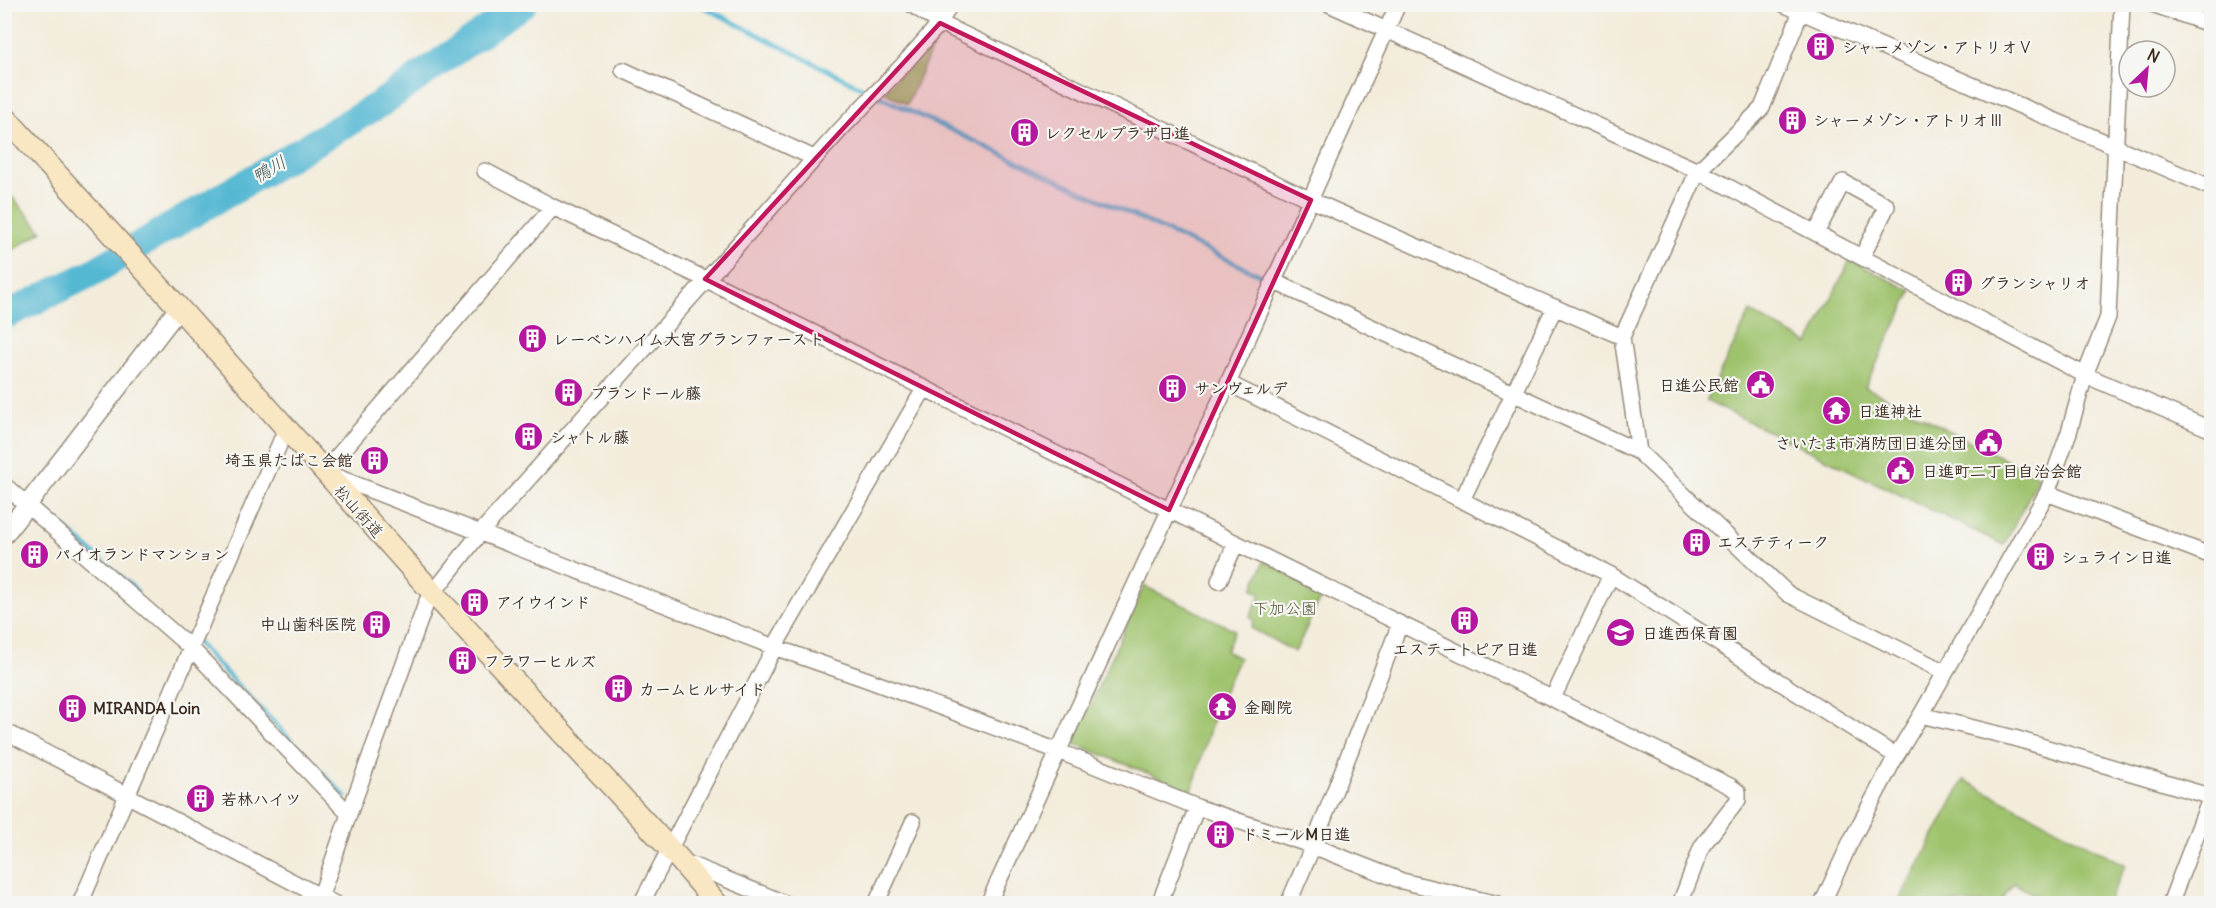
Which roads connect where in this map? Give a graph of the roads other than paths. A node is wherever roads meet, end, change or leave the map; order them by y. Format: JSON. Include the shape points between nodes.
{"nodes":[{"id":1,"x":911,"y":4,"type":"edge"},
{"id":2,"x":950,"y":4,"type":"edge"},
{"id":3,"x":1329,"y":4,"type":"edge"},
{"id":4,"x":1398,"y":4,"type":"edge"},
{"id":5,"x":1783,"y":4,"type":"edge"},
{"id":6,"x":2122,"y":4,"type":"edge"},
{"id":7,"x":2152,"y":4,"type":"edge"},
{"id":8,"x":1802,"y":8,"type":"edge"},
{"id":9,"x":940,"y":23,"type":"junction"},
{"id":10,"x":2211,"y":25,"type":"edge"},
{"id":11,"x":1386,"y":30,"type":"junction"},
{"id":12,"x":623,"y":70,"type":"dead end"},
{"id":13,"x":4,"y":116,"type":"edge"},
{"id":14,"x":2115,"y":148,"type":"junction"},
{"id":15,"x":814,"y":158,"type":"junction"},
{"id":16,"x":485,"y":171,"type":"dead end"},
{"id":17,"x":1698,"y":171,"type":"junction"},
{"id":18,"x":2211,"y":188,"type":"edge"},
{"id":19,"x":1311,"y":200,"type":"junction"},
{"id":20,"x":553,"y":207,"type":"junction"},
{"id":21,"x":1816,"y":233,"type":"junction"},
{"id":22,"x":1862,"y":257,"type":"junction"},
{"id":23,"x":705,"y":279,"type":"junction"},
{"id":24,"x":1274,"y":281,"type":"junction"},
{"id":25,"x":1555,"y":307,"type":"junction"},
{"id":26,"x":179,"y":308,"type":"junction"},
{"id":27,"x":1622,"y":337,"type":"junction"},
{"id":28,"x":2085,"y":375,"type":"junction"},
{"id":29,"x":1228,"y":383,"type":"junction"},
{"id":30,"x":924,"y":389,"type":"junction"},
{"id":31,"x":1514,"y":393,"type":"junction"},
{"id":32,"x":286,"y":429,"type":"junction"},
{"id":33,"x":2211,"y":430,"type":"edge"},
{"id":34,"x":1639,"y":452,"type":"junction"},
{"id":35,"x":324,"y":472,"type":"junction"},
{"id":36,"x":4,"y":485,"type":"edge"},
{"id":37,"x":2047,"y":493,"type":"junction"},
{"id":38,"x":1462,"y":500,"type":"junction"},
{"id":39,"x":28,"y":505,"type":"junction"},
{"id":40,"x":1168,"y":510,"type":"junction"},
{"id":41,"x":480,"y":533,"type":"junction"},
{"id":42,"x":4,"y":535,"type":"edge"},
{"id":43,"x":1236,"y":543,"type":"junction"},
{"id":44,"x":2211,"y":556,"type":"edge"},
{"id":45,"x":1611,"y":575,"type":"junction"},
{"id":46,"x":1219,"y":581,"type":"dead end"},
{"id":47,"x":433,"y":593,"type":"junction"},
{"id":48,"x":1400,"y":624,"type":"junction"},
{"id":49,"x":774,"y":647,"type":"junction"},
{"id":50,"x":191,"y":648,"type":"junction"},
{"id":51,"x":1945,"y":672,"type":"junction"},
{"id":52,"x":1553,"y":698,"type":"junction"},
{"id":53,"x":1922,"y":715,"type":"junction"},
{"id":54,"x":4,"y":731,"type":"edge"},
{"id":55,"x":1058,"y":752,"type":"junction"},
{"id":56,"x":1896,"y":756,"type":"junction"},
{"id":57,"x":2211,"y":795,"type":"edge"},
{"id":58,"x":126,"y":796,"type":"junction"},
{"id":59,"x":1197,"y":807,"type":"junction"},
{"id":60,"x":349,"y":814,"type":"junction"},
{"id":61,"x":913,"y":822,"type":"dead end"},
{"id":62,"x":1313,"y":846,"type":"junction"},
{"id":63,"x":675,"y":855,"type":"junction"},
{"id":64,"x":320,"y":900,"type":"edge"},
{"id":65,"x":80,"y":903,"type":"edge"},
{"id":66,"x":335,"y":903,"type":"edge"},
{"id":67,"x":641,"y":903,"type":"edge"},
{"id":68,"x":717,"y":903,"type":"edge"},
{"id":69,"x":787,"y":903,"type":"edge"},
{"id":70,"x":876,"y":903,"type":"edge"},
{"id":71,"x":988,"y":903,"type":"edge"},
{"id":72,"x":1159,"y":903,"type":"edge"},
{"id":73,"x":1288,"y":903,"type":"edge"},
{"id":74,"x":1498,"y":903,"type":"edge"},
{"id":75,"x":1680,"y":903,"type":"edge"},
{"id":76,"x":1822,"y":903,"type":"edge"},
{"id":77,"x":2170,"y":903,"type":"edge"}],
"edges":[{"from":1,"to":9,"type":"street"},
{"from":2,"to":9,"type":"street"},
{"from":3,"to":11,"type":"street"},
{"from":4,"to":11,"type":"street"},
{"from":5,"to":8,"type":"street"},
{"from":6,"to":14,"type":"street"},
{"from":7,"to":10,"type":"street"},
{"from":8,"to":14,"type":"street"},
{"from":8,"to":17,"type":"street","via":[[1762,108]]},
{"from":9,"to":15,"type":"street"},
{"from":9,"to":19,"type":"street"},
{"from":11,"to":17,"type":"street"},
{"from":11,"to":19,"type":"street"},
{"from":12,"to":15,"type":"street"},
{"from":13,"to":26,"type":"main road","name":"松山街道"},
{"from":14,"to":18,"type":"street"},
{"from":14,"to":28,"type":"street","via":[[2108,317]]},
{"from":15,"to":23,"type":"street"},
{"from":16,"to":20,"type":"street"},
{"from":17,"to":21,"type":"street"},
{"from":17,"to":27,"type":"street"},
{"from":19,"to":24,"type":"street"},
{"from":19,"to":25,"type":"street"},
{"from":20,"to":23,"type":"street"},
{"from":20,"to":35,"type":"street"},
{"from":21,"to":22,"type":"street"},
{"from":21,"to":22,"type":"street","via":[[1843,182],[1887,206]]},
{"from":22,"to":28,"type":"street"},
{"from":23,"to":30,"type":"street"},
{"from":23,"to":41,"type":"street"},
{"from":24,"to":29,"type":"street"},
{"from":24,"to":31,"type":"street"},
{"from":25,"to":27,"type":"street"},
{"from":25,"to":31,"type":"street"},
{"from":26,"to":32,"type":"main road","name":"松山街道"},
{"from":26,"to":39,"type":"street"},
{"from":27,"to":34,"type":"street"},
{"from":28,"to":33,"type":"street"},
{"from":28,"to":37,"type":"street"},
{"from":29,"to":38,"type":"street"},
{"from":29,"to":40,"type":"street"},
{"from":30,"to":40,"type":"street"},
{"from":30,"to":49,"type":"street"},
{"from":31,"to":34,"type":"street"},
{"from":31,"to":38,"type":"street"},
{"from":32,"to":35,"type":"main road","name":"松山街道"},
{"from":32,"to":50,"type":"street"},
{"from":34,"to":51,"type":"street","via":[[1788,594]]},
{"from":35,"to":41,"type":"street"},
{"from":35,"to":47,"type":"main road","name":"松山街道"},
{"from":36,"to":39,"type":"street"},
{"from":37,"to":44,"type":"street"},
{"from":37,"to":51,"type":"street"},
{"from":38,"to":45,"type":"street"},
{"from":39,"to":42,"type":"street"},
{"from":39,"to":50,"type":"street"},
{"from":40,"to":43,"type":"street"},
{"from":40,"to":55,"type":"street"},
{"from":41,"to":47,"type":"street"},
{"from":41,"to":49,"type":"street"},
{"from":43,"to":46,"type":"street"},
{"from":43,"to":48,"type":"street"},
{"from":45,"to":52,"type":"street"},
{"from":45,"to":56,"type":"street"},
{"from":47,"to":60,"type":"street"},
{"from":47,"to":63,"type":"main road","name":"松山街道"},
{"from":48,"to":52,"type":"street"},
{"from":48,"to":62,"type":"street"},
{"from":49,"to":55,"type":"street"},
{"from":49,"to":63,"type":"street"},
{"from":50,"to":58,"type":"street"},
{"from":50,"to":60,"type":"street"},
{"from":51,"to":53,"type":"street"},
{"from":52,"to":75,"type":"street","via":[[1738,792],[1737,800],[1702,846]]},
{"from":53,"to":56,"type":"street"},
{"from":53,"to":57,"type":"street"},
{"from":54,"to":58,"type":"street"},
{"from":55,"to":59,"type":"street"},
{"from":55,"to":71,"type":"street"},
{"from":56,"to":76,"type":"street"},
{"from":57,"to":77,"type":"street"},
{"from":58,"to":64,"type":"street"},
{"from":58,"to":65,"type":"street"},
{"from":59,"to":62,"type":"street"},
{"from":59,"to":72,"type":"street"},
{"from":60,"to":64,"type":"street"},
{"from":61,"to":70,"type":"street"},
{"from":62,"to":73,"type":"street"},
{"from":62,"to":74,"type":"street","via":[[1402,881]]},
{"from":63,"to":67,"type":"street"},
{"from":63,"to":68,"type":"main road","name":"松山街道"},
{"from":63,"to":69,"type":"street"},
{"from":64,"to":66,"type":"street"}]}
